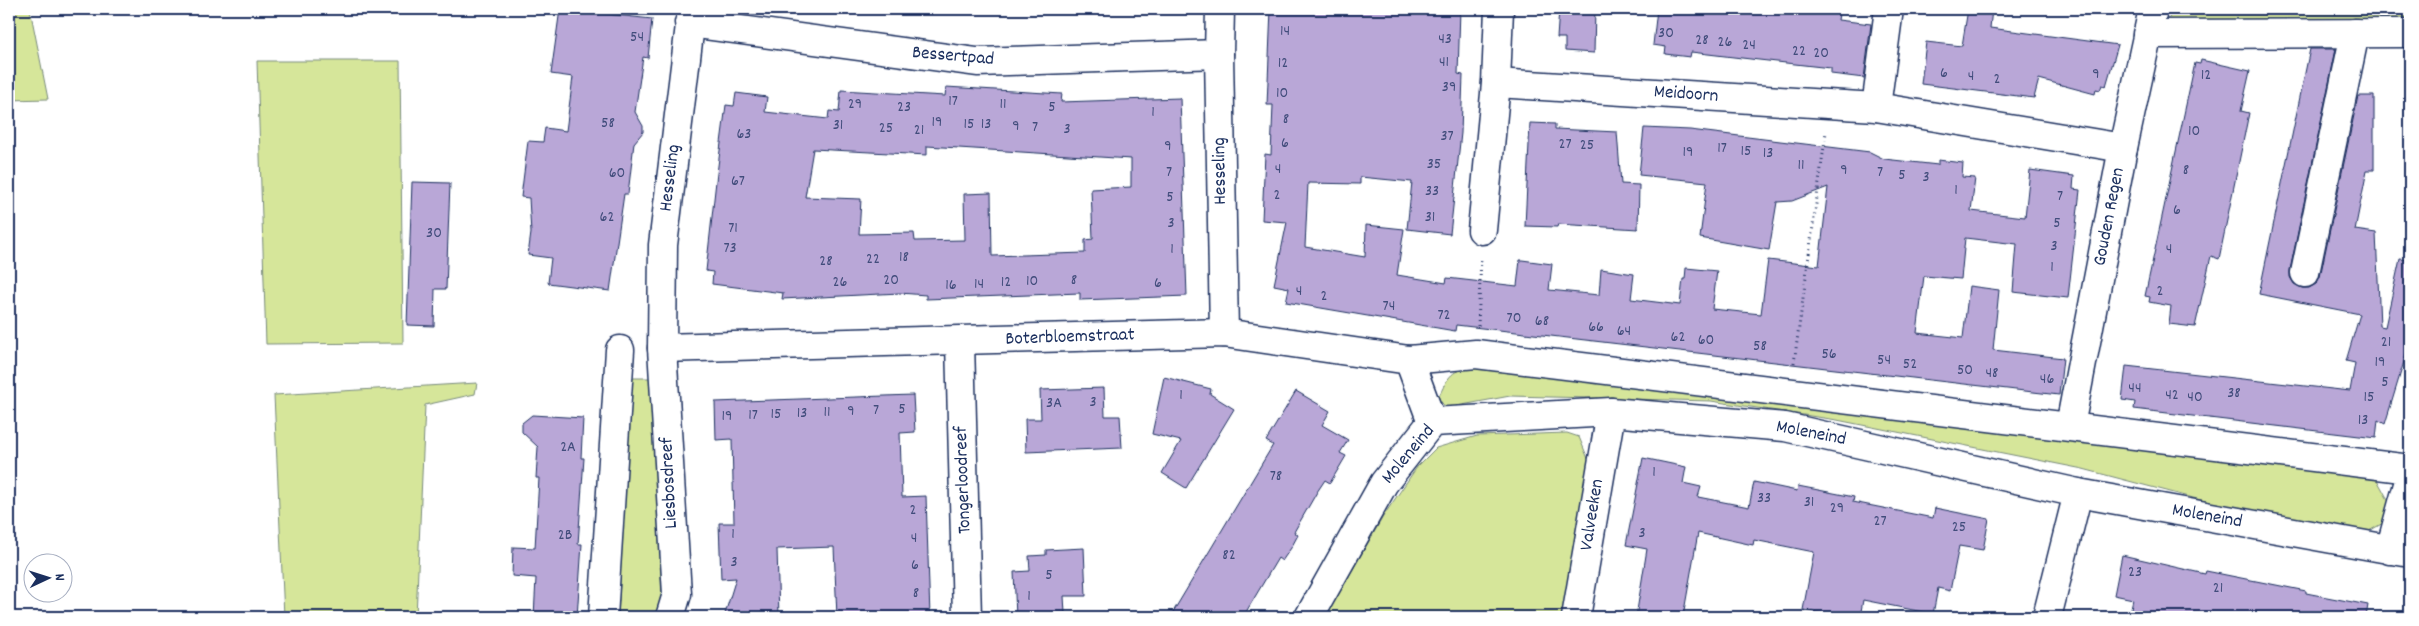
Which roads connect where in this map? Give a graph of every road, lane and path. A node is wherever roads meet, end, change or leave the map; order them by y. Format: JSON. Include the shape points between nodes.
{"nodes":[{"id":1,"x":1220,"y":9,"type":"edge"},
{"id":2,"x":1499,"y":9,"type":"edge"},
{"id":3,"x":1889,"y":9,"type":"edge"},
{"id":4,"x":690,"y":16,"type":"edge"},
{"id":5,"x":2150,"y":22,"type":"edge"},
{"id":6,"x":2410,"y":33,"type":"edge"},
{"id":7,"x":2355,"y":34,"type":"junction"},
{"id":8,"x":1218,"y":54,"type":"junction"},
{"id":9,"x":1496,"y":83,"type":"junction"},
{"id":10,"x":1829,"y":104,"type":"junction"},
{"id":11,"x":1876,"y":106,"type":"junction"},
{"id":12,"x":2123,"y":148,"type":"junction"},
{"id":13,"x":1482,"y":230,"type":"joint"},
{"id":14,"x":2305,"y":273,"type":"dead end"},
{"id":15,"x":1224,"y":334,"type":"junction"},
{"id":16,"x":960,"y":342,"type":"junction"},
{"id":17,"x":662,"y":348,"type":"junction"},
{"id":18,"x":620,"y":350,"type":"dead end"},
{"id":19,"x":1476,"y":354,"type":"junction"},
{"id":20,"x":1409,"y":360,"type":"junction"},
{"id":21,"x":1791,"y":392,"type":"junction"},
{"id":22,"x":1610,"y":412,"type":"junction"},
{"id":23,"x":1432,"y":422,"type":"junction"},
{"id":24,"x":2070,"y":426,"type":"junction"},
{"id":25,"x":2410,"y":469,"type":"edge"},
{"id":26,"x":2410,"y":477,"type":"edge"},
{"id":27,"x":2078,"y":493,"type":"junction"},
{"id":28,"x":2400,"y":552,"type":"edge"},
{"id":29,"x":603,"y":617,"type":"edge"},
{"id":30,"x":670,"y":617,"type":"edge"},
{"id":31,"x":968,"y":617,"type":"edge"},
{"id":32,"x":1310,"y":617,"type":"edge"},
{"id":33,"x":1576,"y":617,"type":"edge"},
{"id":34,"x":2047,"y":617,"type":"edge"}],
"edges":[{"from":1,"to":8,"type":"street","name":"Hesseling"},
{"from":2,"to":9,"type":"street"},
{"from":3,"to":11,"type":"street"},
{"from":4,"to":8,"type":"street","name":"Bessertpad","via":[[977,62]]},
{"from":4,"to":17,"type":"street","name":"Hesseling","via":[[663,245]]},
{"from":5,"to":7,"type":"street"},
{"from":5,"to":12,"type":"street","name":"Gouden Regen"},
{"from":6,"to":7,"type":"street"},
{"from":7,"to":14,"type":"street"},
{"from":8,"to":15,"type":"street","name":"Hesseling"},
{"from":9,"to":10,"type":"street","name":"Meidoorn"},
{"from":9,"to":13,"type":"street"},
{"from":10,"to":11,"type":"street","name":"Meidoorn"},
{"from":10,"to":21,"type":"path"},
{"from":11,"to":12,"type":"street","name":"Meidoorn"},
{"from":12,"to":24,"type":"street","name":"Gouden Regen"},
{"from":13,"to":19,"type":"path"},
{"from":15,"to":16,"type":"street","name":"Boterbloemstraat"},
{"from":15,"to":20,"type":"street","name":"Boterbloemstraat"},
{"from":16,"to":17,"type":"street","name":"Boterbloemstraat"},
{"from":16,"to":31,"type":"street","name":"Tongerloodreef"},
{"from":17,"to":30,"type":"street","name":"Liesbosdreef","via":[[677,594]]},
{"from":18,"to":29,"type":"street"},
{"from":19,"to":20,"type":"street","name":"Moleneind"},
{"from":19,"to":21,"type":"street","name":"Moleneind"},
{"from":20,"to":23,"type":"street"},
{"from":21,"to":24,"type":"street","name":"Moleneind"},
{"from":22,"to":23,"type":"street","name":"Moleneind"},
{"from":22,"to":27,"type":"street","name":"Moleneind","via":[[1785,427]]},
{"from":22,"to":33,"type":"street","name":"Valveeken"},
{"from":23,"to":32,"type":"street","name":"Moleneind","via":[[1384,484]]},
{"from":24,"to":25,"type":"street","name":"Moleneind"},
{"from":26,"to":28,"type":"street"},
{"from":27,"to":28,"type":"street","name":"Moleneind"},
{"from":27,"to":34,"type":"street"}]}
